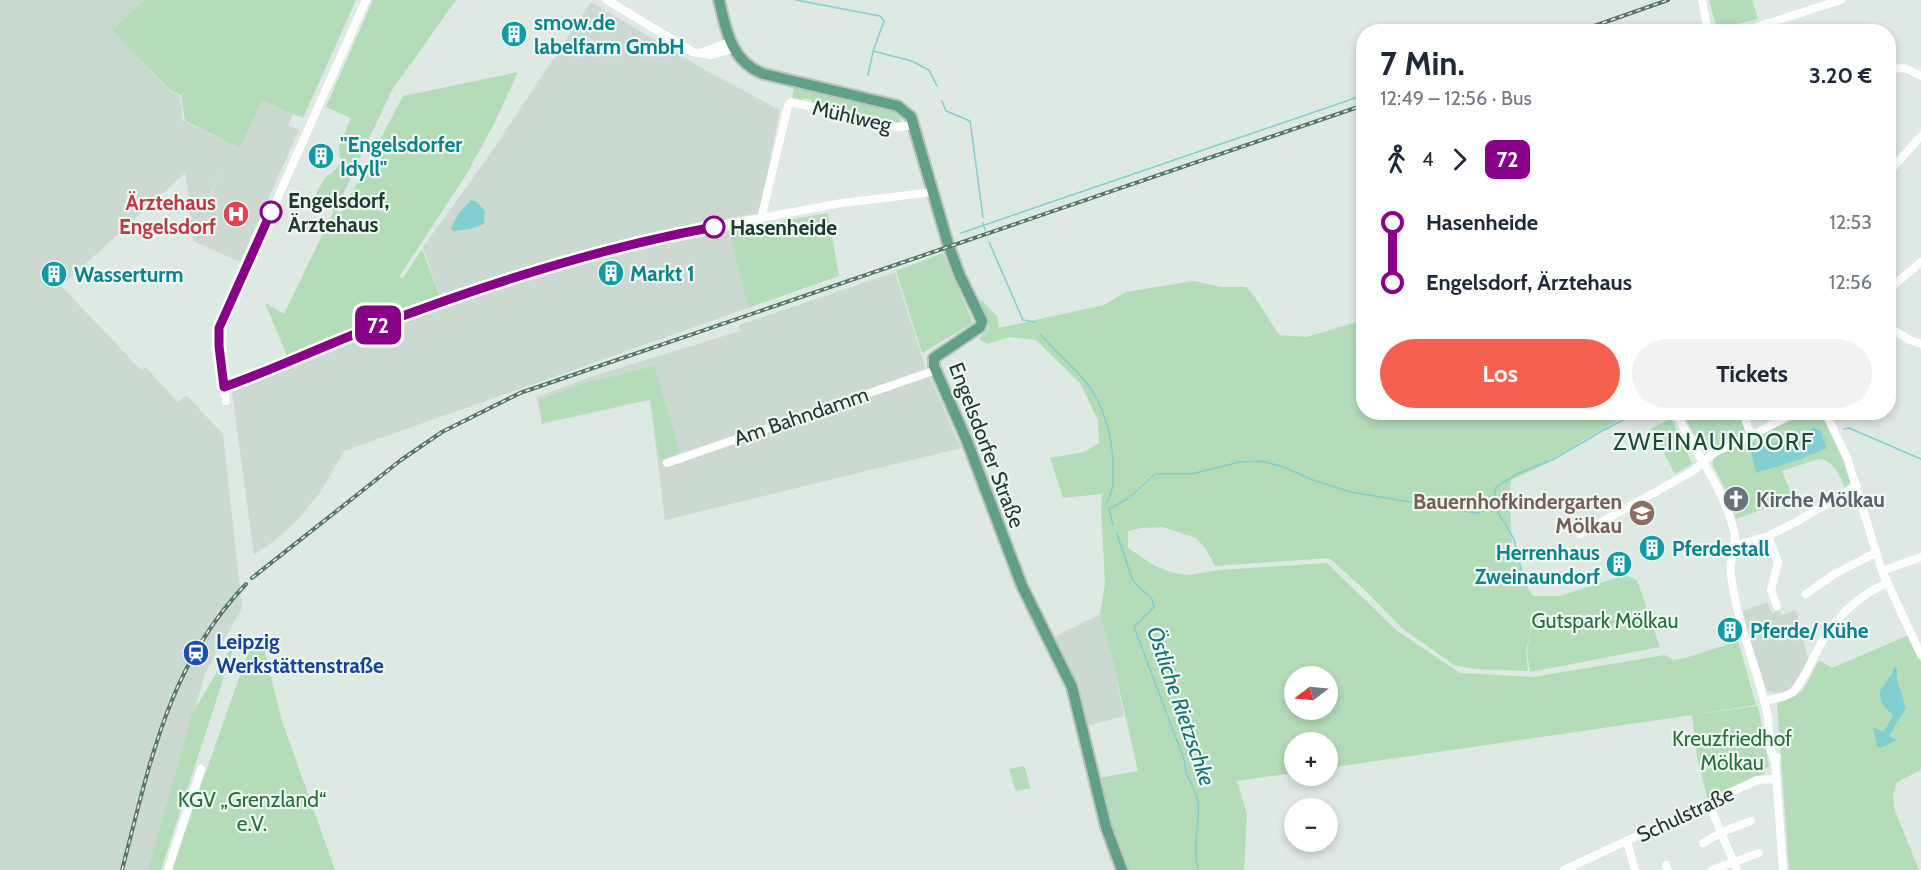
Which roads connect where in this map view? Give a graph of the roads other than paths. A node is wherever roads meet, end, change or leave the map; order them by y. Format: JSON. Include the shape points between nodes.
{"nodes":[{"id":1,"x":366,"y":0,"type":"edge"},
{"id":2,"x":607,"y":0,"type":"edge"},
{"id":3,"x":719,"y":0,"type":"edge"},
{"id":4,"x":1702,"y":0,"type":"edge"},
{"id":5,"x":1841,"y":0,"type":"edge"},
{"id":6,"x":1706,"y":24,"type":"edge"},
{"id":7,"x":1765,"y":24,"type":"edge"},
{"id":8,"x":732,"y":46,"type":"junction"},
{"id":9,"x":1896,"y":69,"type":"edge"},
{"id":10,"x":1921,"y":76,"type":"edge"},
{"id":11,"x":914,"y":125,"type":"junction"},
{"id":12,"x":1921,"y":136,"type":"edge"},
{"id":13,"x":1896,"y":164,"type":"edge"},
{"id":14,"x":934,"y":192,"type":"junction"},
{"id":15,"x":761,"y":219,"type":"junction"},
{"id":16,"x":1919,"y":267,"type":"edge"},
{"id":17,"x":1896,"y":284,"type":"edge"},
{"id":18,"x":1896,"y":332,"type":"edge"},
{"id":19,"x":1921,"y":344,"type":"edge"},
{"id":20,"x":936,"y":370,"type":"junction"},
{"id":21,"x":224,"y":387,"type":"junction"},
{"id":22,"x":226,"y":401,"type":"dead end"},
{"id":23,"x":1680,"y":420,"type":"edge"},
{"id":24,"x":1746,"y":420,"type":"edge"},
{"id":25,"x":1781,"y":420,"type":"edge"},
{"id":26,"x":1830,"y":420,"type":"edge"},
{"id":27,"x":1751,"y":436,"type":"junction"},
{"id":28,"x":1703,"y":462,"type":"junction"},
{"id":29,"x":667,"y":463,"type":"dead end"},
{"id":30,"x":1857,"y":486,"type":"junction"},
{"id":31,"x":1576,"y":527,"type":"dead end"},
{"id":32,"x":1768,"y":536,"type":"junction"},
{"id":33,"x":1734,"y":546,"type":"junction"},
{"id":34,"x":1875,"y":553,"type":"junction"},
{"id":35,"x":1921,"y":557,"type":"edge"},
{"id":36,"x":1882,"y":571,"type":"junction"},
{"id":37,"x":1887,"y":583,"type":"junction"},
{"id":38,"x":1806,"y":594,"type":"dead end"},
{"id":39,"x":1777,"y":606,"type":"dead end"},
{"id":40,"x":1917,"y":639,"type":"edge"},
{"id":41,"x":1921,"y":656,"type":"edge"},
{"id":42,"x":1764,"y":701,"type":"junction"},
{"id":43,"x":201,"y":769,"type":"dead end"},
{"id":44,"x":1776,"y":779,"type":"junction"},
{"id":45,"x":1709,"y":804,"type":"junction"},
{"id":46,"x":1751,"y":821,"type":"dead end"},
{"id":47,"x":1722,"y":832,"type":"junction"},
{"id":48,"x":1627,"y":841,"type":"junction"},
{"id":49,"x":1703,"y":843,"type":"dead end"},
{"id":50,"x":1759,"y":853,"type":"dead end"},
{"id":51,"x":1736,"y":866,"type":"edge"},
{"id":52,"x":168,"y":870,"type":"edge"},
{"id":53,"x":1122,"y":870,"type":"edge"},
{"id":54,"x":1564,"y":870,"type":"edge"},
{"id":55,"x":1635,"y":870,"type":"edge"},
{"id":56,"x":1712,"y":870,"type":"edge"},
{"id":57,"x":1783,"y":870,"type":"edge"}],
"edges":[{"from":1,"to":21,"type":"street","via":[[219,328]]},
{"from":2,"to":8,"type":"street","via":[[688,50],[700,53]]},
{"from":3,"to":8,"type":"main road"},
{"from":4,"to":6,"type":"street"},
{"from":5,"to":7,"type":"street"},
{"from":8,"to":11,"type":"main road","name":"Engelsdorfer Straße","via":[[743,62],[759,72],[898,106]]},
{"from":9,"to":10,"type":"street","via":[[1905,68]]},
{"from":11,"to":14,"type":"main road","name":"Engelsdorfer Straße"},
{"from":11,"to":15,"type":"street","name":"Mühlweg","via":[[898,128],[790,102]]},
{"from":12,"to":13,"type":"street"},
{"from":14,"to":15,"type":"street","via":[[871,198]]},
{"from":14,"to":20,"type":"main road","name":"Engelsdorfer Straße","via":[[950,249],[982,321],[980,327],[934,357]]},
{"from":15,"to":21,"type":"street","via":[[658,238],[513,279],[375,326]]},
{"from":16,"to":17,"type":"street"},
{"from":18,"to":19,"type":"street"},
{"from":20,"to":29,"type":"street","name":"Am Bahndamm"},
{"from":20,"to":53,"type":"main road","name":"Engelsdorfer Straße","via":[[1022,586],[1072,687],[1106,827]]},
{"from":21,"to":22,"type":"street"},
{"from":23,"to":28,"type":"street"},
{"from":24,"to":27,"type":"street"},
{"from":25,"to":27,"type":"street"},
{"from":26,"to":30,"type":"street"},
{"from":27,"to":28,"type":"street","via":[[1716,451]]},
{"from":28,"to":31,"type":"street","via":[[1580,534]]},
{"from":28,"to":33,"type":"street","via":[[1726,505]]},
{"from":30,"to":32,"type":"street"},
{"from":30,"to":34,"type":"street"},
{"from":32,"to":33,"type":"street"},
{"from":32,"to":39,"type":"street","via":[[1778,562],[1771,590]]},
{"from":33,"to":42,"type":"street","via":[[1730,563],[1739,619]]},
{"from":34,"to":36,"type":"street"},
{"from":34,"to":38,"type":"street"},
{"from":35,"to":36,"type":"street"},
{"from":36,"to":37,"type":"street"},
{"from":37,"to":40,"type":"street"},
{"from":37,"to":42,"type":"street","via":[[1840,615],[1793,692]]},
{"from":40,"to":41,"type":"street"},
{"from":42,"to":44,"type":"street"},
{"from":43,"to":52,"type":"street"},
{"from":44,"to":45,"type":"street","name":"Schulstraße","via":[[1757,780]]},
{"from":44,"to":57,"type":"street"},
{"from":45,"to":47,"type":"street"},
{"from":45,"to":48,"type":"street","name":"Schulstraße"},
{"from":46,"to":47,"type":"street"},
{"from":47,"to":49,"type":"street"},
{"from":47,"to":51,"type":"street"},
{"from":48,"to":54,"type":"street","name":"Schulstraße"},
{"from":48,"to":55,"type":"street","name":"Schulstraße"},
{"from":50,"to":51,"type":"street"},
{"from":51,"to":56,"type":"street"}]}
